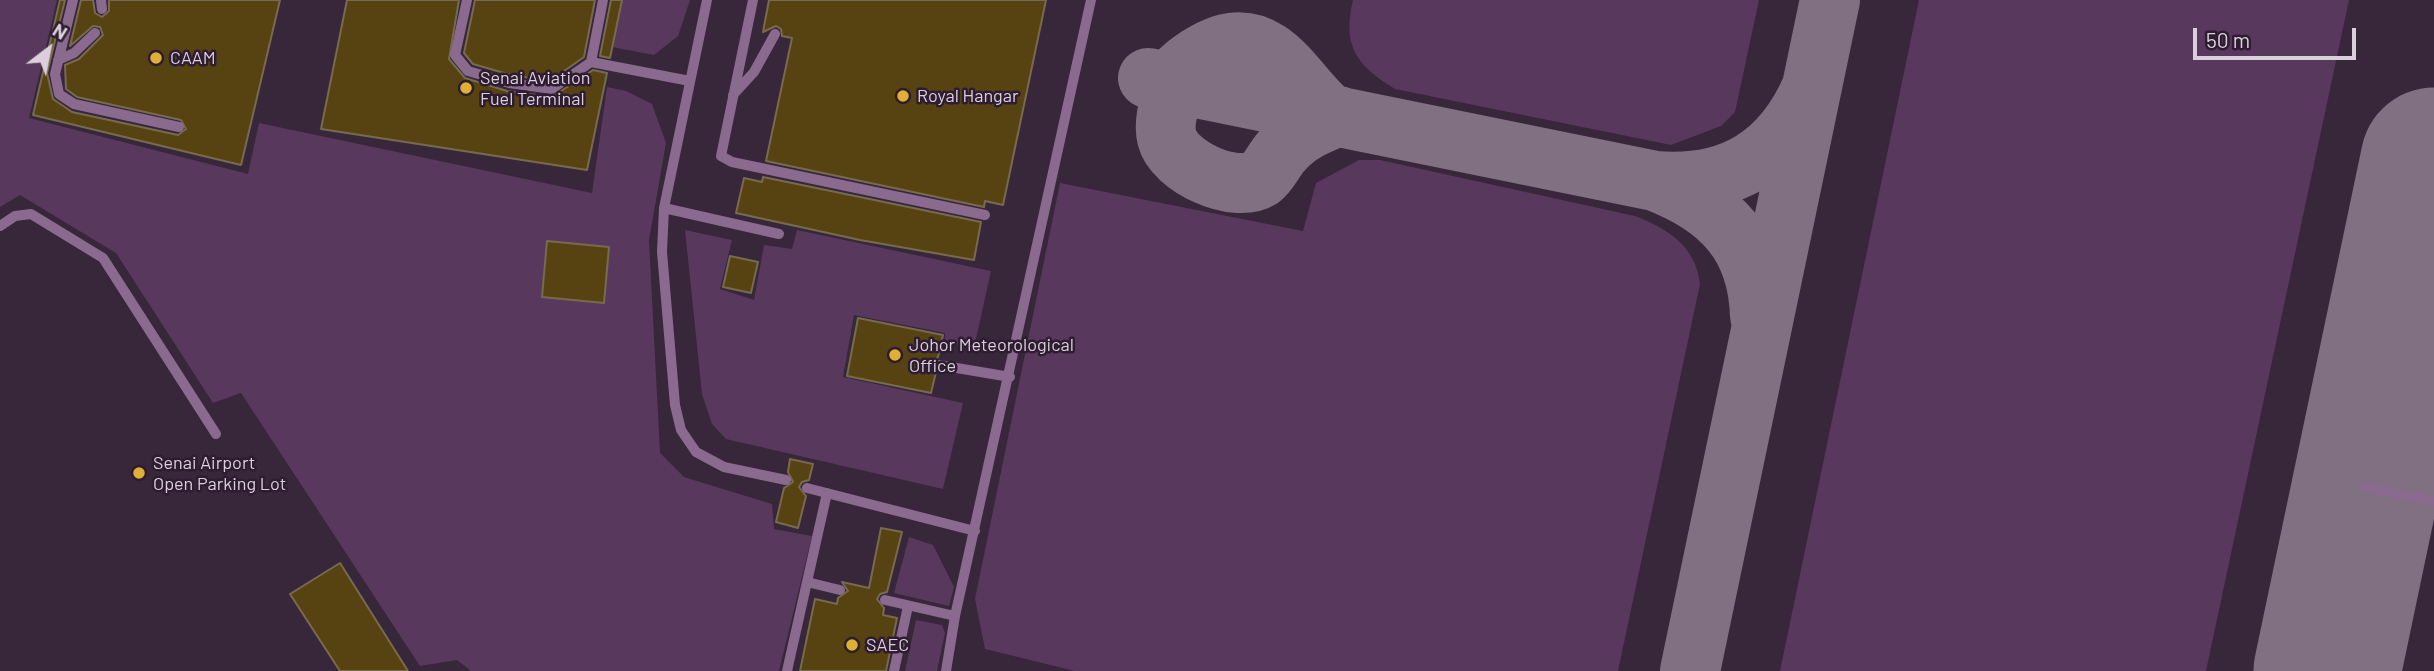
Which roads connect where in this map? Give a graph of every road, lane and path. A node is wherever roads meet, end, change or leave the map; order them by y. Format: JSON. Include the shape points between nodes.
{"nodes":[{"id":1,"x":72,"y":0,"type":"edge"},
{"id":2,"x":467,"y":0,"type":"edge"},
{"id":3,"x":603,"y":0,"type":"edge"},
{"id":4,"x":707,"y":0,"type":"edge"},
{"id":5,"x":753,"y":0,"type":"edge"},
{"id":6,"x":1091,"y":0,"type":"edge"},
{"id":7,"x":95,"y":33,"type":"dead end"},
{"id":8,"x":775,"y":34,"type":"dead end"},
{"id":9,"x":58,"y":60,"type":"junction"},
{"id":10,"x":591,"y":61,"type":"junction"},
{"id":11,"x":690,"y":80,"type":"junction"},
{"id":12,"x":733,"y":95,"type":"junction"},
{"id":13,"x":179,"y":127,"type":"dead end"},
{"id":14,"x":664,"y":208,"type":"junction"},
{"id":15,"x":985,"y":215,"type":"dead end"},
{"id":16,"x":0,"y":226,"type":"edge"},
{"id":17,"x":779,"y":234,"type":"dead end"},
{"id":18,"x":939,"y":365,"type":"dead end"},
{"id":19,"x":1010,"y":377,"type":"junction"},
{"id":20,"x":216,"y":434,"type":"dead end"},
{"id":21,"x":786,"y":480,"type":"dead end"},
{"id":22,"x":2365,"y":487,"type":"dead end"},
{"id":23,"x":807,"y":488,"type":"dead end"},
{"id":24,"x":827,"y":493,"type":"junction"},
{"id":25,"x":2434,"y":502,"type":"edge"},
{"id":26,"x":975,"y":531,"type":"junction"},
{"id":27,"x":807,"y":582,"type":"junction"},
{"id":28,"x":840,"y":590,"type":"dead end"},
{"id":29,"x":886,"y":600,"type":"dead end"},
{"id":30,"x":908,"y":606,"type":"junction"},
{"id":31,"x":955,"y":616,"type":"junction"},
{"id":32,"x":787,"y":671,"type":"edge"},
{"id":33,"x":894,"y":671,"type":"edge"},
{"id":34,"x":946,"y":671,"type":"edge"}],
"edges":[{"from":1,"to":9,"type":"lane"},
{"from":2,"to":10,"type":"lane","via":[[455,55],[468,71],[552,89]]},
{"from":3,"to":10,"type":"lane"},
{"from":4,"to":11,"type":"lane"},
{"from":5,"to":12,"type":"lane"},
{"from":6,"to":19,"type":"lane"},
{"from":7,"to":9,"type":"lane","via":[[75,53]]},
{"from":8,"to":12,"type":"lane","via":[[754,72]]},
{"from":9,"to":13,"type":"lane","via":[[59,94],[74,104]]},
{"from":10,"to":11,"type":"lane"},
{"from":11,"to":14,"type":"lane"},
{"from":12,"to":15,"type":"lane","via":[[721,156],[732,162]]},
{"from":14,"to":17,"type":"lane"},
{"from":14,"to":21,"type":"lane","via":[[662,252],[681,430],[696,452],[724,467]]},
{"from":16,"to":20,"type":"lane","via":[[15,216],[31,214],[103,258]]},
{"from":18,"to":19,"type":"lane"},
{"from":19,"to":26,"type":"lane"},
{"from":22,"to":25,"type":"lane"},
{"from":23,"to":24,"type":"lane"},
{"from":24,"to":26,"type":"lane"},
{"from":24,"to":27,"type":"lane"},
{"from":26,"to":31,"type":"lane"},
{"from":27,"to":28,"type":"lane"},
{"from":27,"to":32,"type":"lane"},
{"from":29,"to":30,"type":"lane"},
{"from":30,"to":31,"type":"lane"},
{"from":30,"to":33,"type":"lane"},
{"from":31,"to":34,"type":"lane"}]}
